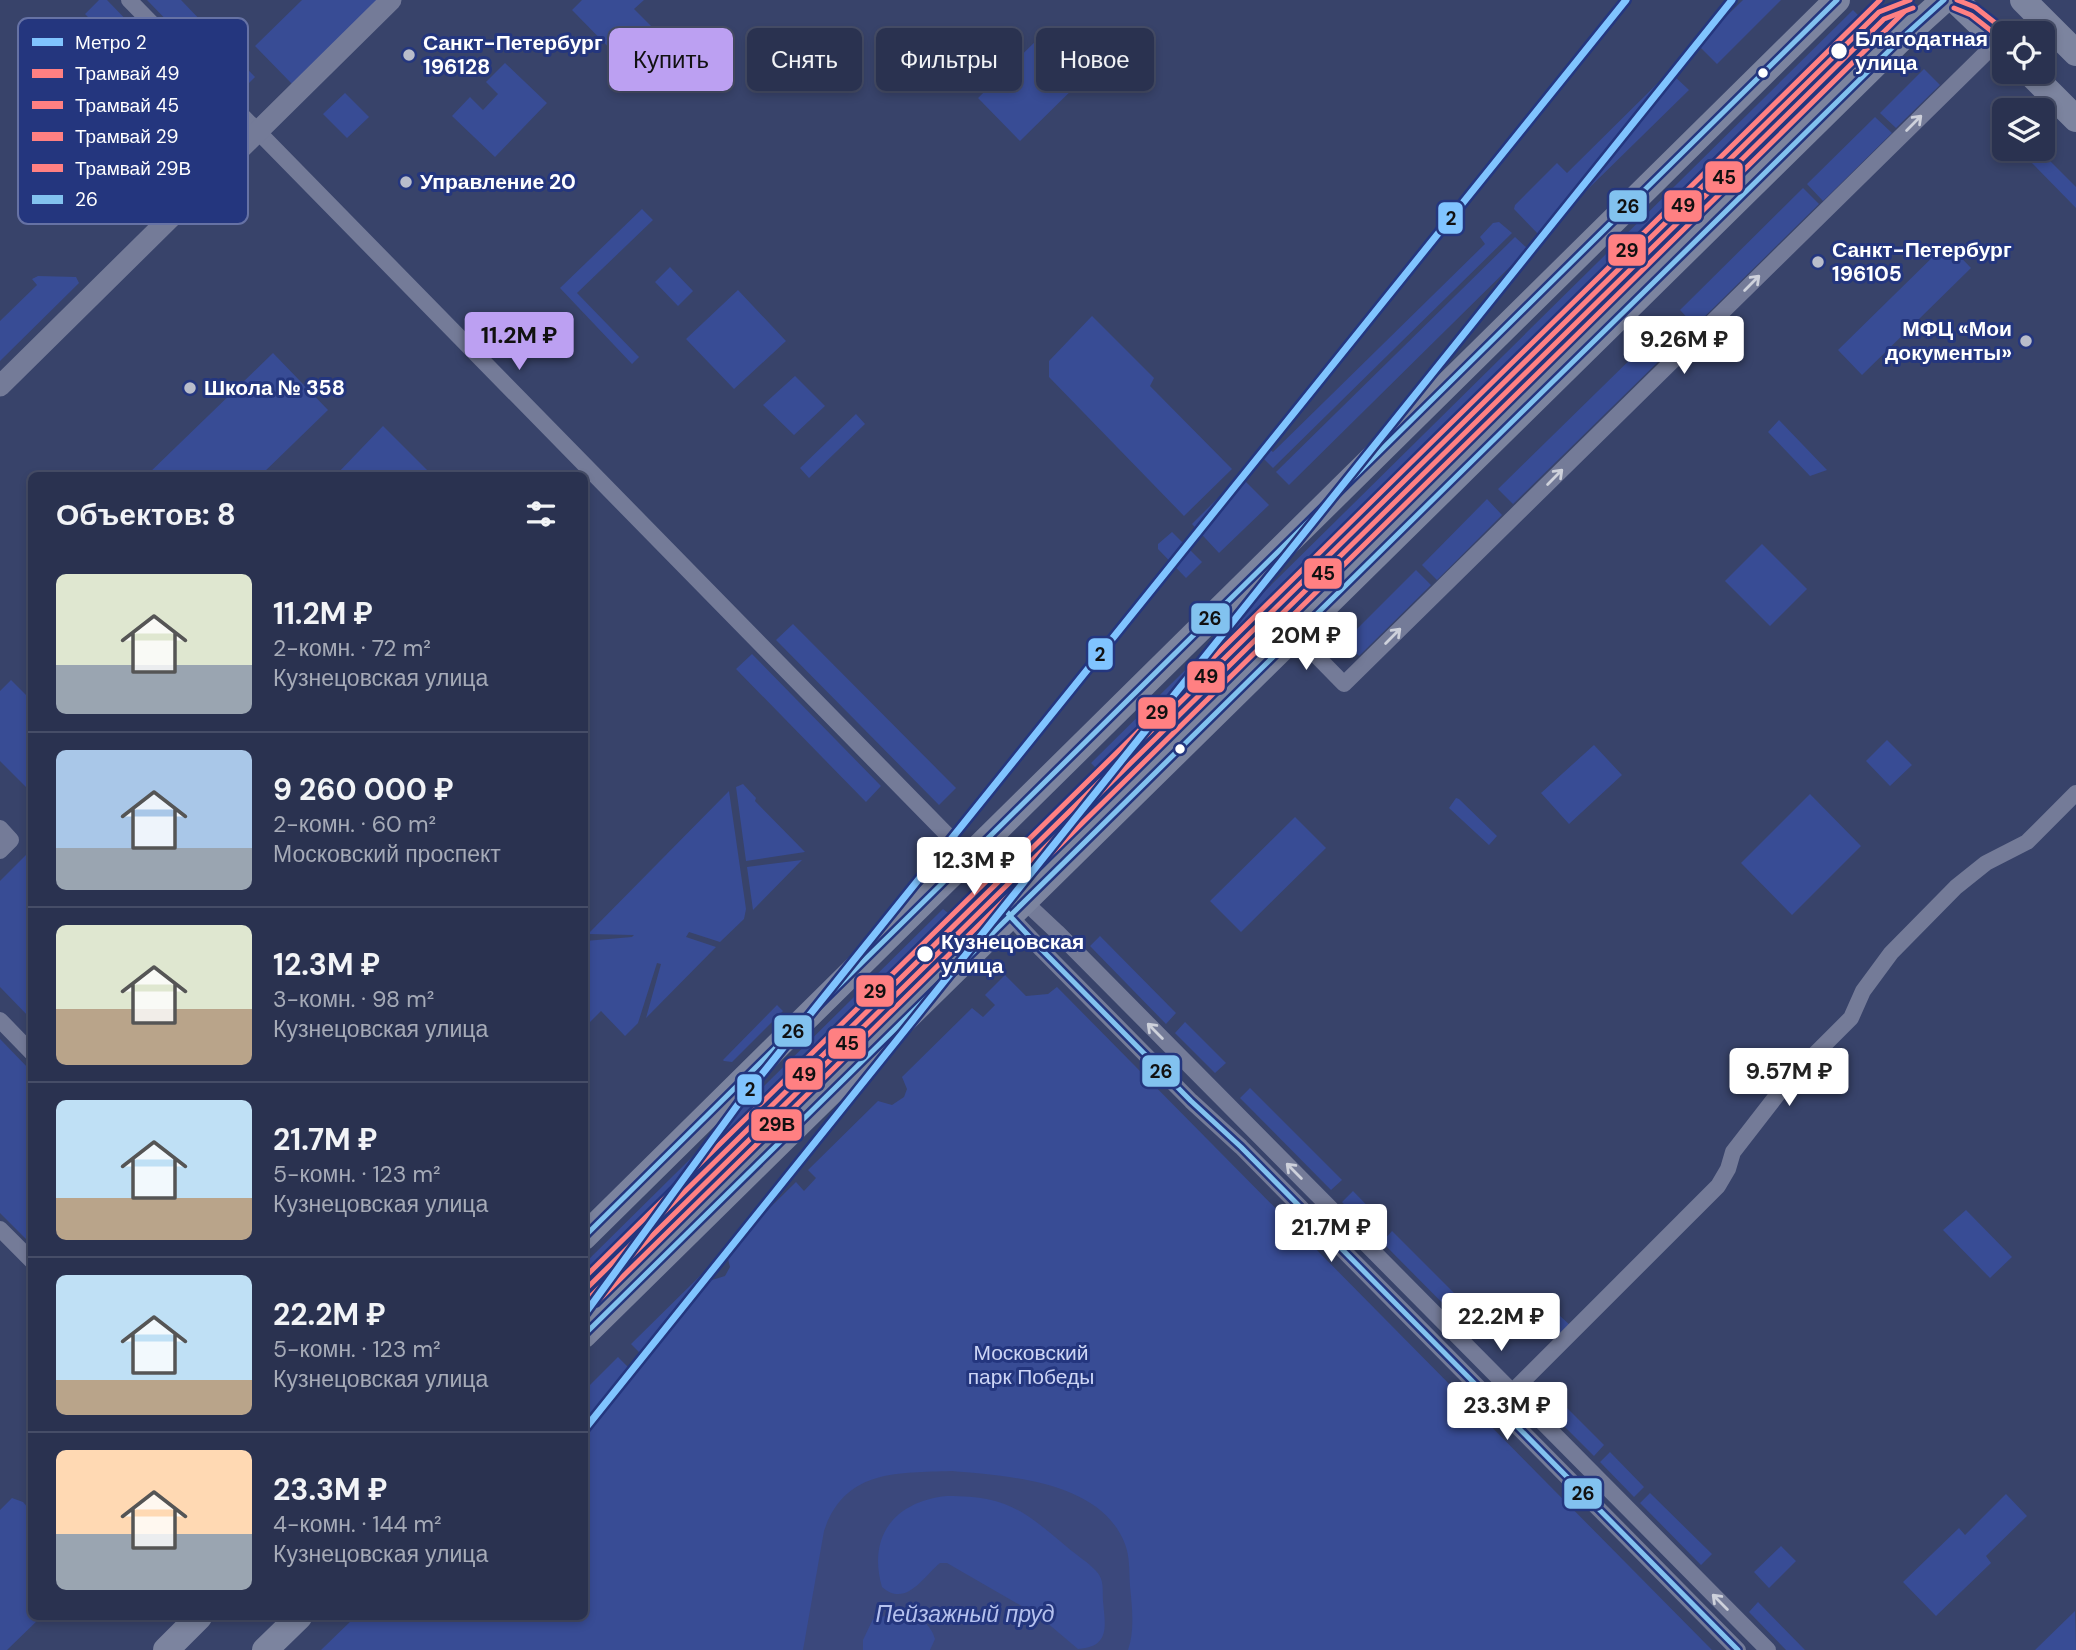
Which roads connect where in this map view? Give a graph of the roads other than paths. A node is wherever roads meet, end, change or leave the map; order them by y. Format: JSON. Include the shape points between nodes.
{"nodes":[{"id":1,"x":129,"y":0,"type":"edge"},
{"id":2,"x":391,"y":0,"type":"edge"},
{"id":3,"x":1837,"y":0,"type":"edge"},
{"id":4,"x":1944,"y":0,"type":"edge"},
{"id":5,"x":1955,"y":0,"type":"edge"},
{"id":6,"x":2030,"y":2,"type":"edge"},
{"id":7,"x":147,"y":18,"type":"edge"},
{"id":8,"x":1992,"y":35,"type":"edge"},
{"id":9,"x":1992,"y":53,"type":"edge"},
{"id":10,"x":2076,"y":53,"type":"edge"},
{"id":11,"x":2041,"y":84,"type":"edge"},
{"id":12,"x":2076,"y":119,"type":"edge"},
{"id":13,"x":248,"y":122,"type":"edge"},
{"id":14,"x":258,"y":132,"type":"junction"},
{"id":15,"x":248,"y":142,"type":"edge"},
{"id":16,"x":165,"y":224,"type":"edge"},
{"id":17,"x":0,"y":386,"type":"edge"},
{"id":18,"x":1295,"y":634,"type":"junction"},
{"id":19,"x":2073,"y":796,"type":"edge"},
{"id":20,"x":0,"y":828,"type":"edge"},
{"id":21,"x":0,"y":851,"type":"edge"},
{"id":22,"x":969,"y":856,"type":"junction"},
{"id":23,"x":1018,"y":909,"type":"junction"},
{"id":24,"x":0,"y":1020,"type":"edge"},
{"id":25,"x":28,"y":1049,"type":"edge"},
{"id":26,"x":0,"y":1229,"type":"edge"},
{"id":27,"x":588,"y":1233,"type":"edge"},
{"id":28,"x":28,"y":1257,"type":"edge"},
{"id":29,"x":588,"y":1331,"type":"edge"},
{"id":30,"x":1512,"y":1391,"type":"junction"},
{"id":31,"x":1497,"y":1406,"type":"junction"},
{"id":32,"x":196,"y":1620,"type":"edge"},
{"id":33,"x":296,"y":1620,"type":"edge"},
{"id":34,"x":166,"y":1650,"type":"edge"},
{"id":35,"x":265,"y":1650,"type":"edge"},
{"id":36,"x":1738,"y":1650,"type":"edge"},
{"id":37,"x":1768,"y":1650,"type":"edge"}],
"edges":[{"from":1,"to":7,"type":"street"},
{"from":2,"to":14,"type":"street"},
{"from":3,"to":22,"type":"main road"},
{"from":4,"to":18,"type":"main road"},
{"from":5,"to":8,"type":"main road"},
{"from":6,"to":10,"type":"main road"},
{"from":18,"to":9,"type":"street","one_way":true,"via":[[1344,684]]},
{"from":11,"to":12,"type":"main road"},
{"from":13,"to":14,"type":"street"},
{"from":14,"to":15,"type":"street"},
{"from":14,"to":22,"type":"street"},
{"from":16,"to":17,"type":"street"},
{"from":18,"to":23,"type":"main road"},
{"from":19,"to":30,"type":"street","via":[[2027,842],[1986,863],[1956,887],[1891,953],[1851,1018],[1788,1081],[1733,1152],[1718,1186]]},
{"from":20,"to":21,"type":"street","via":[[11,840]]},
{"from":22,"to":23,"type":"street"},
{"from":22,"to":27,"type":"main road"},
{"from":23,"to":29,"type":"main road"},
{"from":30,"to":23,"type":"street","one_way":true},
{"from":23,"to":31,"type":"street","via":[[1191,1101]]},
{"from":24,"to":25,"type":"street"},
{"from":26,"to":28,"type":"street"},
{"from":30,"to":31,"type":"street"},
{"from":37,"to":30,"type":"street","one_way":true},
{"from":31,"to":36,"type":"street"},
{"from":32,"to":34,"type":"main road"},
{"from":33,"to":35,"type":"main road"}]}
